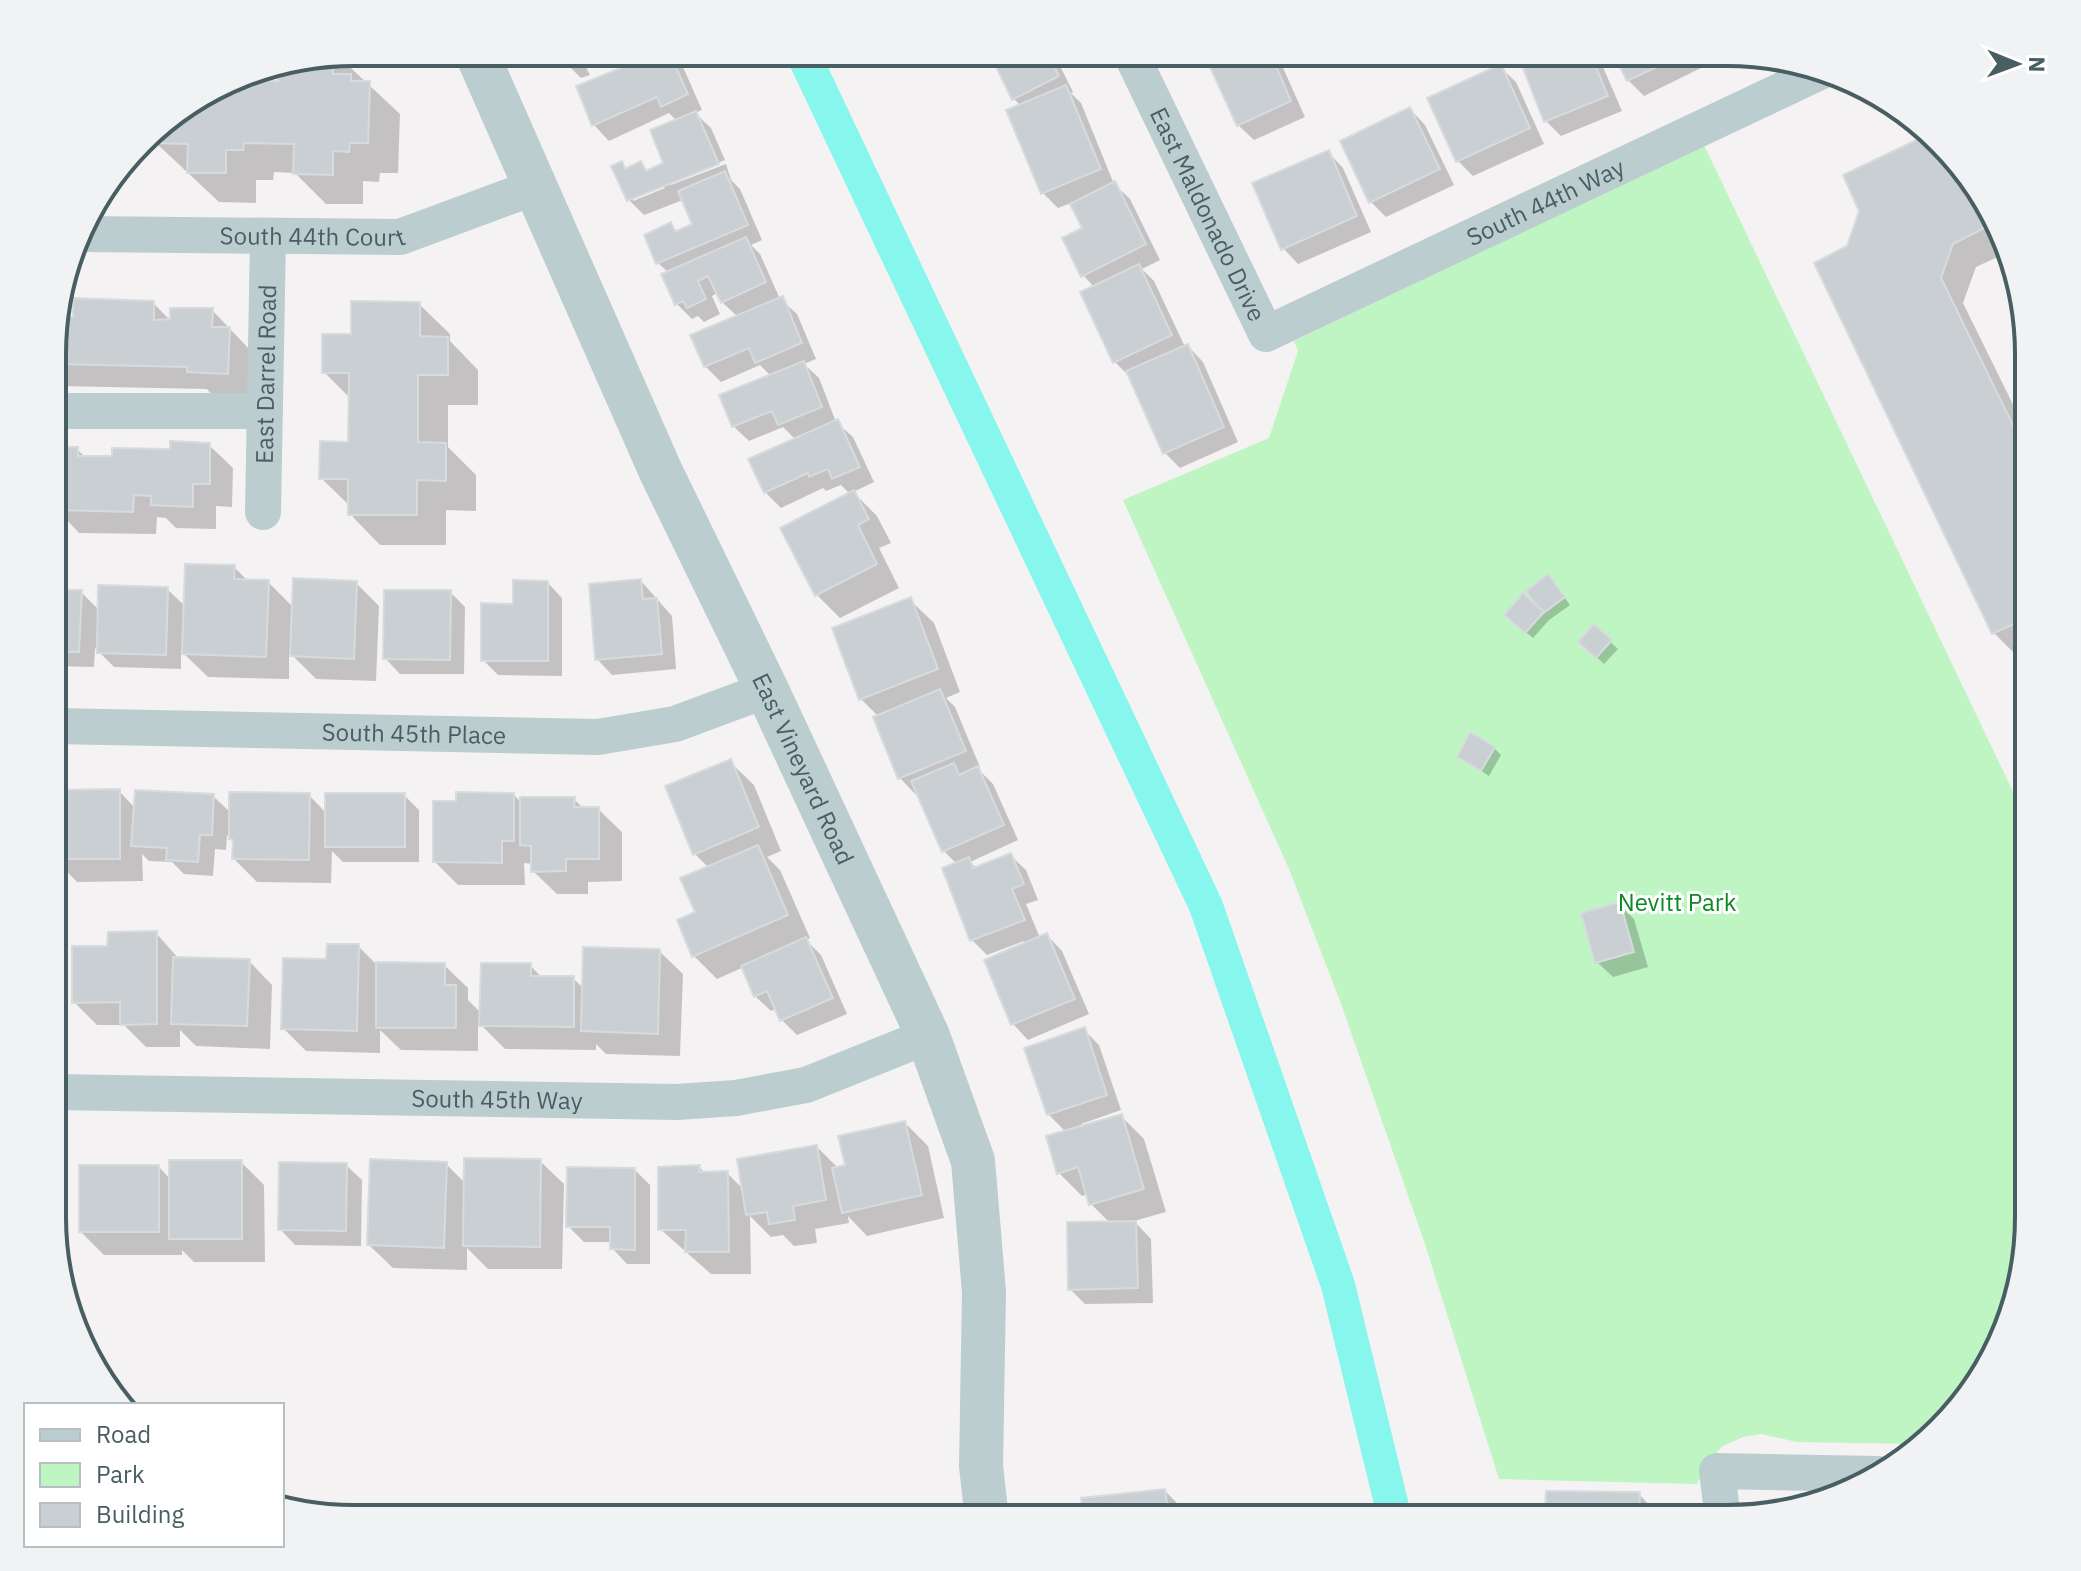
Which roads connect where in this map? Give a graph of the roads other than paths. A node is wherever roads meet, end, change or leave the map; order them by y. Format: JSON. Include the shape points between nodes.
{"nodes":[{"id":1,"x":482,"y":66,"type":"edge"},
{"id":2,"x":1137,"y":66,"type":"edge"},
{"id":3,"x":1808,"y":78,"type":"edge"},
{"id":4,"x":535,"y":187,"type":"junction"},
{"id":5,"x":93,"y":234,"type":"edge"},
{"id":6,"x":268,"y":237,"type":"junction"},
{"id":7,"x":1266,"y":334,"type":"joint"},
{"id":8,"x":66,"y":411,"type":"edge"},
{"id":9,"x":265,"y":411,"type":"junction"},
{"id":10,"x":263,"y":512,"type":"dead end"},
{"id":11,"x":767,"y":690,"type":"junction"},
{"id":12,"x":66,"y":726,"type":"edge"},
{"id":13,"x":928,"y":1036,"type":"junction"},
{"id":14,"x":66,"y":1092,"type":"edge"},
{"id":15,"x":1857,"y":1474,"type":"edge"},
{"id":16,"x":985,"y":1505,"type":"edge"},
{"id":17,"x":1721,"y":1505,"type":"edge"}],
"edges":[{"from":1,"to":4,"type":"street","name":"East Vineyard Road"},
{"from":2,"to":7,"type":"street","name":"East Maldonado Drive"},
{"from":3,"to":7,"type":"street","name":"South 44th Way"},
{"from":4,"to":6,"type":"street","name":"South 44th Court","via":[[400,237]]},
{"from":4,"to":11,"type":"street","name":"East Vineyard Road","via":[[661,472]]},
{"from":5,"to":6,"type":"street","name":"South 44th Court"},
{"from":6,"to":9,"type":"street","name":"East Darrel Road"},
{"from":8,"to":9,"type":"street"},
{"from":9,"to":10,"type":"street","name":"East Darrel Road"},
{"from":11,"to":12,"type":"street","name":"South 45th Place","via":[[675,724],[598,737]]},
{"from":11,"to":13,"type":"street","name":"East Vineyard Road"},
{"from":13,"to":14,"type":"street","name":"South 45th Way","via":[[806,1085],[677,1102]]},
{"from":13,"to":16,"type":"street","name":"East Vineyard Road","via":[[973,1161],[984,1292],[981,1466]]},
{"from":15,"to":17,"type":"street","via":[[1717,1471]]}]}
